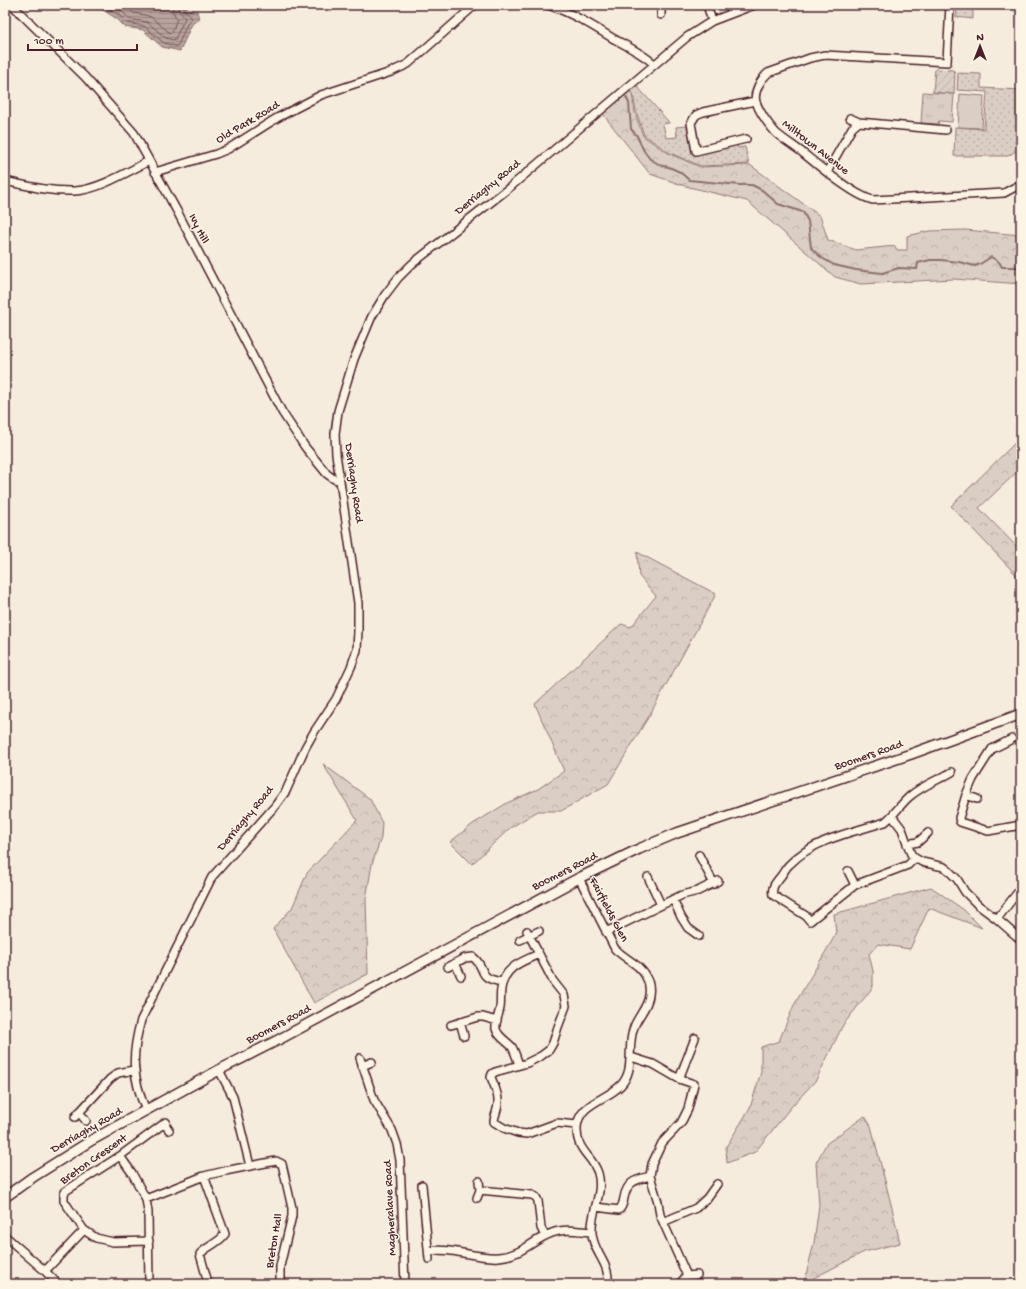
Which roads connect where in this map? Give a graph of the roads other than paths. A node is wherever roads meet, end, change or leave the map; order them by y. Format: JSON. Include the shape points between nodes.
{"nodes":[{"id":1,"x":12,"y":5,"type":"edge"},
{"id":2,"x":475,"y":5,"type":"edge"},
{"id":3,"x":548,"y":5,"type":"edge"},
{"id":4,"x":666,"y":5,"type":"edge"},
{"id":5,"x":707,"y":5,"type":"edge"},
{"id":6,"x":754,"y":5,"type":"edge"},
{"id":7,"x":950,"y":5,"type":"edge"},
{"id":8,"x":661,"y":15,"type":"dead end"},
{"id":9,"x":712,"y":21,"type":"junction"},
{"id":10,"x":654,"y":64,"type":"junction"},
{"id":11,"x":755,"y":100,"type":"junction"},
{"id":12,"x":850,"y":118,"type":"dead end"},
{"id":13,"x":859,"y":122,"type":"junction"},
{"id":14,"x":946,"y":130,"type":"dead end"},
{"id":15,"x":746,"y":139,"type":"dead end"},
{"id":16,"x":149,"y":161,"type":"junction"},
{"id":17,"x":155,"y":172,"type":"junction"},
{"id":18,"x":827,"y":172,"type":"junction"},
{"id":19,"x":5,"y":181,"type":"edge"},
{"id":20,"x":1021,"y":184,"type":"edge"},
{"id":21,"x":339,"y":480,"type":"junction"},
{"id":22,"x":1021,"y":714,"type":"edge"},
{"id":23,"x":1012,"y":739,"type":"dead end"},
{"id":24,"x":952,"y":772,"type":"dead end"},
{"id":25,"x":966,"y":795,"type":"junction"},
{"id":26,"x":977,"y":799,"type":"dead end"},
{"id":27,"x":892,"y":816,"type":"junction"},
{"id":28,"x":1021,"y":825,"type":"edge"},
{"id":29,"x":928,"y":833,"type":"dead end"},
{"id":30,"x":907,"y":844,"type":"junction"},
{"id":31,"x":699,"y":855,"type":"dead end"},
{"id":32,"x":914,"y":858,"type":"junction"},
{"id":33,"x":848,"y":871,"type":"dead end"},
{"id":34,"x":648,"y":877,"type":"dead end"},
{"id":35,"x":579,"y":878,"type":"junction"},
{"id":36,"x":855,"y":885,"type":"junction"},
{"id":37,"x":1021,"y":888,"type":"edge"},
{"id":38,"x":673,"y":899,"type":"junction"},
{"id":39,"x":661,"y":905,"type":"junction"},
{"id":40,"x":997,"y":919,"type":"junction"},
{"id":41,"x":539,"y":931,"type":"dead end"},
{"id":42,"x":606,"y":932,"type":"junction"},
{"id":43,"x":528,"y":934,"type":"junction"},
{"id":44,"x":698,"y":936,"type":"dead end"},
{"id":45,"x":520,"y":940,"type":"dead end"},
{"id":46,"x":1021,"y":940,"type":"edge"},
{"id":47,"x":539,"y":954,"type":"junction"},
{"id":48,"x":455,"y":963,"type":"junction"},
{"id":49,"x":448,"y":967,"type":"dead end"},
{"id":50,"x":461,"y":976,"type":"dead end"},
{"id":51,"x":503,"y":982,"type":"junction"},
{"id":52,"x":496,"y":1021,"type":"junction"},
{"id":53,"x":460,"y":1022,"type":"junction"},
{"id":54,"x":451,"y":1025,"type":"dead end"},
{"id":55,"x":464,"y":1036,"type":"dead end"},
{"id":56,"x":696,"y":1038,"type":"dead end"},
{"id":57,"x":631,"y":1057,"type":"junction"},
{"id":58,"x":360,"y":1058,"type":"dead end"},
{"id":59,"x":372,"y":1062,"type":"dead end"},
{"id":60,"x":518,"y":1065,"type":"junction"},
{"id":61,"x":362,"y":1066,"type":"junction"},
{"id":62,"x":134,"y":1070,"type":"junction"},
{"id":63,"x":219,"y":1070,"type":"junction"},
{"id":64,"x":680,"y":1079,"type":"junction"},
{"id":65,"x":146,"y":1110,"type":"junction"},
{"id":66,"x":86,"y":1121,"type":"dead end"},
{"id":67,"x":577,"y":1124,"type":"junction"},
{"id":68,"x":169,"y":1130,"type":"dead end"},
{"id":69,"x":120,"y":1156,"type":"junction"},
{"id":70,"x":250,"y":1166,"type":"junction"},
{"id":71,"x":204,"y":1176,"type":"junction"},
{"id":72,"x":650,"y":1176,"type":"junction"},
{"id":73,"x":479,"y":1181,"type":"dead end"},
{"id":74,"x":717,"y":1184,"type":"dead end"},
{"id":75,"x":422,"y":1185,"type":"dead end"},
{"id":76,"x":480,"y":1190,"type":"junction"},
{"id":77,"x":5,"y":1197,"type":"edge"},
{"id":78,"x":477,"y":1198,"type":"dead end"},
{"id":79,"x":146,"y":1199,"type":"junction"},
{"id":80,"x":596,"y":1207,"type":"junction"},
{"id":81,"x":663,"y":1222,"type":"junction"},
{"id":82,"x":84,"y":1230,"type":"junction"},
{"id":83,"x":592,"y":1232,"type":"junction"},
{"id":84,"x":5,"y":1236,"type":"edge"},
{"id":85,"x":545,"y":1236,"type":"junction"},
{"id":86,"x":149,"y":1241,"type":"junction"},
{"id":87,"x":428,"y":1251,"type":"junction"},
{"id":88,"x":429,"y":1259,"type":"dead end"},
{"id":89,"x":45,"y":1271,"type":"junction"},
{"id":90,"x":697,"y":1274,"type":"dead end"},
{"id":91,"x":688,"y":1276,"type":"junction"},
{"id":92,"x":681,"y":1282,"type":"dead end"},
{"id":93,"x":58,"y":1284,"type":"edge"},
{"id":94,"x":149,"y":1284,"type":"edge"},
{"id":95,"x":207,"y":1284,"type":"edge"},
{"id":96,"x":280,"y":1284,"type":"edge"},
{"id":97,"x":406,"y":1284,"type":"edge"},
{"id":98,"x":608,"y":1284,"type":"edge"}],
"edges":[{"from":1,"to":16,"type":"street","name":"Ivy Hill","via":[[85,77],[134,133]]},
{"from":2,"to":17,"type":"street","name":"Old Park Road","via":[[408,64],[302,104],[228,149]]},
{"from":3,"to":10,"type":"street","via":[[597,28]]},
{"from":4,"to":8,"type":"street","via":[[661,7]]},
{"from":5,"to":9,"type":"street"},
{"from":6,"to":9,"type":"street","name":"Derriaghy Road"},
{"from":7,"to":11,"type":"street","via":[[947,62],[826,55],[810,58],[768,73],[759,83]]},
{"from":9,"to":10,"type":"street","name":"Derriaghy Road","via":[[687,37]]},
{"from":10,"to":21,"type":"street","name":"Derriaghy Road","via":[[509,188],[412,264],[385,295],[363,335],[338,411],[335,434]]},
{"from":11,"to":15,"type":"street","via":[[703,112],[696,115],[691,123],[696,151]]},
{"from":11,"to":18,"type":"street","name":"Milltown Avenue","via":[[763,116],[777,133]]},
{"from":12,"to":13,"type":"street"},
{"from":13,"to":14,"type":"street"},
{"from":13,"to":18,"type":"street","via":[[852,128]]},
{"from":16,"to":17,"type":"street","name":"Ivy Hill"},
{"from":16,"to":19,"type":"street","via":[[117,178],[76,191],[50,190]]},
{"from":17,"to":21,"type":"street","name":"Ivy Hill","via":[[282,412],[327,474]]},
{"from":18,"to":20,"type":"street","name":"Milltown Avenue","via":[[873,200],[1004,192]]},
{"from":21,"to":62,"type":"street","name":"Derriaghy Road","via":[[358,603],[357,650],[352,667],[336,699],[305,748],[286,791],[212,877],[141,1020],[135,1040]]},
{"from":22,"to":35,"type":"main road","name":"Boomers Road","via":[[677,833]]},
{"from":23,"to":25,"type":"street","via":[[992,749],[972,779]]},
{"from":24,"to":27,"type":"street","via":[[908,798]]},
{"from":25,"to":26,"type":"street"},
{"from":25,"to":28,"type":"street","via":[[960,822],[988,831]]},
{"from":27,"to":30,"type":"street","via":[[902,829]]},
{"from":27,"to":36,"type":"street","via":[[885,822],[830,839],[809,849],[790,864],[772,891],[810,921]]},
{"from":29,"to":30,"type":"street","via":[[918,842]]},
{"from":30,"to":32,"type":"street"},
{"from":31,"to":38,"type":"street","via":[[701,866],[716,882]]},
{"from":32,"to":36,"type":"street","via":[[908,865]]},
{"from":32,"to":40,"type":"street","via":[[944,867],[978,905]]},
{"from":33,"to":36,"type":"street"},
{"from":34,"to":39,"type":"street"},
{"from":35,"to":42,"type":"street","name":"Fairfields Glen"},
{"from":35,"to":63,"type":"main road","name":"Boomers Road"},
{"from":37,"to":40,"type":"street"},
{"from":38,"to":39,"type":"street"},
{"from":38,"to":44,"type":"street","via":[[688,928]]},
{"from":39,"to":42,"type":"street"},
{"from":40,"to":46,"type":"street"},
{"from":41,"to":43,"type":"street"},
{"from":42,"to":57,"type":"street","name":"Fairfields Glen","via":[[619,953],[643,972],[649,984],[648,1002],[633,1029]]},
{"from":43,"to":45,"type":"street"},
{"from":43,"to":47,"type":"street"},
{"from":47,"to":51,"type":"street","via":[[513,966],[504,976]]},
{"from":47,"to":60,"type":"street","via":[[564,996],[566,1006],[548,1050],[541,1056]]},
{"from":48,"to":49,"type":"street"},
{"from":48,"to":50,"type":"street"},
{"from":48,"to":51,"type":"street","via":[[473,957],[486,977]]},
{"from":51,"to":52,"type":"street"},
{"from":52,"to":53,"type":"street","via":[[483,1017]]},
{"from":52,"to":60,"type":"street","via":[[496,1029],[501,1038],[513,1049]]},
{"from":53,"to":54,"type":"street"},
{"from":53,"to":55,"type":"street"},
{"from":56,"to":64,"type":"street"},
{"from":57,"to":64,"type":"street","via":[[654,1064]]},
{"from":57,"to":67,"type":"street","name":"Fairfields Glen","via":[[625,1081],[615,1091],[588,1107]]},
{"from":58,"to":61,"type":"street","name":"Magheralave Road"},
{"from":59,"to":61,"type":"street"},
{"from":60,"to":67,"type":"street","via":[[492,1074],[499,1105],[494,1120],[496,1124],[526,1134],[557,1123]]},
{"from":61,"to":97,"type":"street","name":"Magheralave Road","via":[[374,1100],[392,1130],[399,1151]]},
{"from":62,"to":65,"type":"street","name":"Derriaghy Road"},
{"from":62,"to":66,"type":"street","name":"Derriaghy Road","via":[[118,1073],[110,1079],[77,1115]]},
{"from":63,"to":65,"type":"main road","name":"Boomers Road"},
{"from":63,"to":70,"type":"street","via":[[233,1097]]},
{"from":64,"to":72,"type":"street","via":[[694,1084],[688,1109],[681,1123],[662,1143],[652,1164]]},
{"from":65,"to":77,"type":"main road","name":"Derriaghy Road","via":[[92,1140]]},
{"from":67,"to":80,"type":"street","via":[[578,1143],[596,1167],[598,1174],[600,1187]]},
{"from":68,"to":69,"type":"street","name":"Breton Crescent","via":[[165,1123]]},
{"from":69,"to":79,"type":"street"},
{"from":69,"to":82,"type":"street","name":"Breton Crescent","via":[[64,1192],[64,1201]]},
{"from":70,"to":71,"type":"street","name":"Breton Hall"},
{"from":70,"to":96,"type":"street","name":"Breton Hall","via":[[276,1161],[282,1164],[292,1216],[280,1266]]},
{"from":71,"to":79,"type":"street","name":"Breton Hall"},
{"from":71,"to":95,"type":"street","via":[[225,1234],[200,1254]]},
{"from":72,"to":80,"type":"street","via":[[634,1181],[628,1187],[619,1210]]},
{"from":72,"to":81,"type":"street"},
{"from":73,"to":76,"type":"street"},
{"from":74,"to":81,"type":"street","via":[[696,1208]]},
{"from":75,"to":87,"type":"street"},
{"from":76,"to":78,"type":"street"},
{"from":76,"to":85,"type":"street","via":[[532,1194],[538,1201],[541,1228]]},
{"from":79,"to":86,"type":"street"},
{"from":80,"to":83,"type":"street"},
{"from":81,"to":91,"type":"street"},
{"from":82,"to":86,"type":"street","name":"Breton Crescent","via":[[96,1238],[113,1242]]},
{"from":82,"to":89,"type":"street"},
{"from":83,"to":85,"type":"street","via":[[564,1230]]},
{"from":83,"to":98,"type":"street","via":[[595,1245],[606,1266]]},
{"from":84,"to":89,"type":"street"},
{"from":85,"to":87,"type":"street","via":[[513,1255],[499,1257],[449,1250]]},
{"from":86,"to":94,"type":"street"},
{"from":87,"to":88,"type":"street"},
{"from":89,"to":93,"type":"street"},
{"from":90,"to":91,"type":"street"},
{"from":91,"to":92,"type":"street"}]}
